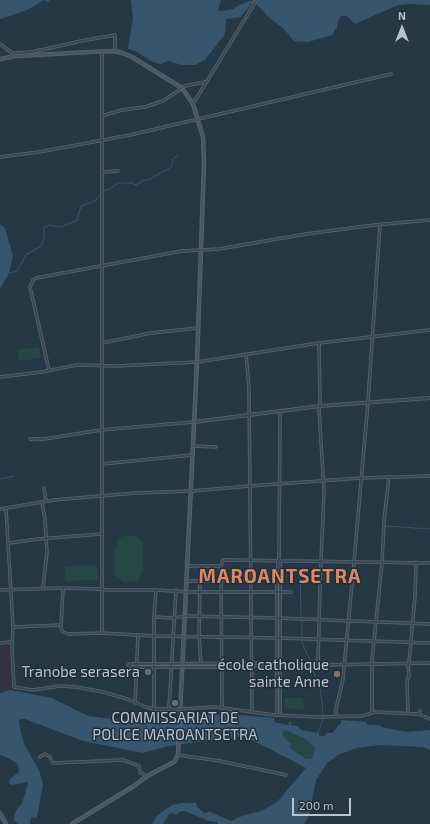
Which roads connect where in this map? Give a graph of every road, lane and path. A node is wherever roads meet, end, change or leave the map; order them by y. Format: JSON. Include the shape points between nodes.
{"nodes":[{"id":1,"x":256,"y":1,"type":"dead end"},
{"id":2,"x":0,"y":44,"type":"edge"},
{"id":3,"x":115,"y":51,"type":"junction"},
{"id":4,"x":102,"y":52,"type":"junction"},
{"id":5,"x":12,"y":53,"type":"junction"},
{"id":6,"x":35,"y":53,"type":"junction"},
{"id":7,"x":17,"y":54,"type":"junction"},
{"id":8,"x":30,"y":56,"type":"junction"},
{"id":9,"x":9,"y":57,"type":"junction"},
{"id":10,"x":0,"y":59,"type":"edge"},
{"id":11,"x":391,"y":74,"type":"dead end"},
{"id":12,"x":205,"y":82,"type":"junction"},
{"id":13,"x":182,"y":88,"type":"junction"},
{"id":14,"x":193,"y":104,"type":"junction"},
{"id":15,"x":102,"y":116,"type":"junction"},
{"id":16,"x":199,"y":119,"type":"junction"},
{"id":17,"x":103,"y":141,"type":"junction"},
{"id":18,"x":0,"y":158,"type":"edge"},
{"id":19,"x":118,"y":171,"type":"dead end"},
{"id":20,"x":103,"y":172,"type":"junction"},
{"id":21,"x":430,"y":220,"type":"edge"},
{"id":22,"x":380,"y":224,"type":"junction"},
{"id":23,"x":201,"y":250,"type":"junction"},
{"id":24,"x":102,"y":267,"type":"junction"},
{"id":25,"x":198,"y":328,"type":"junction"},
{"id":26,"x":430,"y":330,"type":"edge"},
{"id":27,"x":371,"y":337,"type":"junction"},
{"id":28,"x":102,"y":343,"type":"junction"},
{"id":29,"x":319,"y":343,"type":"junction"},
{"id":30,"x":246,"y":354,"type":"junction"},
{"id":31,"x":197,"y":362,"type":"junction"},
{"id":32,"x":102,"y":365,"type":"junction"},
{"id":33,"x":49,"y":370,"type":"junction"},
{"id":34,"x":0,"y":377,"type":"edge"},
{"id":35,"x":430,"y":398,"type":"edge"},
{"id":36,"x":368,"y":402,"type":"junction"},
{"id":37,"x":320,"y":406,"type":"junction"},
{"id":38,"x":280,"y":411,"type":"junction"},
{"id":39,"x":249,"y":415,"type":"junction"},
{"id":40,"x":194,"y":422,"type":"junction"},
{"id":41,"x":101,"y":430,"type":"junction"},
{"id":42,"x":30,"y":438,"type":"dead end"},
{"id":43,"x":193,"y":446,"type":"junction"},
{"id":44,"x":216,"y":447,"type":"dead end"},
{"id":45,"x":193,"y":455,"type":"junction"},
{"id":46,"x":102,"y":464,"type":"junction"},
{"id":47,"x":430,"y":476,"type":"edge"},
{"id":48,"x":389,"y":477,"type":"junction"},
{"id":49,"x":361,"y":478,"type":"junction"},
{"id":50,"x":323,"y":481,"type":"junction"},
{"id":51,"x":279,"y":484,"type":"junction"},
{"id":52,"x":249,"y":486,"type":"junction"},
{"id":53,"x":44,"y":488,"type":"dead end"},
{"id":54,"x":192,"y":491,"type":"junction"},
{"id":55,"x":102,"y":496,"type":"junction"},
{"id":56,"x":42,"y":502,"type":"junction"},
{"id":57,"x":6,"y":508,"type":"junction"},
{"id":58,"x":0,"y":510,"type":"edge"},
{"id":59,"x":102,"y":534,"type":"junction"},
{"id":60,"x":46,"y":538,"type":"junction"},
{"id":61,"x":9,"y":543,"type":"junction"},
{"id":62,"x":250,"y":561,"type":"junction"},
{"id":63,"x":279,"y":561,"type":"junction"},
{"id":64,"x":322,"y":561,"type":"junction"},
{"id":65,"x":354,"y":562,"type":"junction"},
{"id":66,"x":416,"y":562,"type":"junction"},
{"id":67,"x":382,"y":563,"type":"junction"},
{"id":68,"x":430,"y":563,"type":"edge"},
{"id":69,"x":188,"y":566,"type":"junction"},
{"id":70,"x":221,"y":566,"type":"junction"},
{"id":71,"x":251,"y":580,"type":"junction"},
{"id":72,"x":187,"y":581,"type":"junction"},
{"id":73,"x":200,"y":581,"type":"junction"},
{"id":74,"x":221,"y":581,"type":"junction"},
{"id":75,"x":43,"y":588,"type":"junction"},
{"id":76,"x":63,"y":588,"type":"junction"},
{"id":77,"x":11,"y":589,"type":"junction"},
{"id":78,"x":102,"y":589,"type":"junction"},
{"id":79,"x":0,"y":590,"type":"edge"},
{"id":80,"x":156,"y":590,"type":"junction"},
{"id":81,"x":176,"y":590,"type":"junction"},
{"id":82,"x":186,"y":591,"type":"junction"},
{"id":83,"x":200,"y":591,"type":"junction"},
{"id":84,"x":221,"y":591,"type":"junction"},
{"id":85,"x":251,"y":592,"type":"junction"},
{"id":86,"x":279,"y":592,"type":"junction"},
{"id":87,"x":290,"y":592,"type":"dead end"},
{"id":88,"x":185,"y":616,"type":"junction"},
{"id":89,"x":200,"y":616,"type":"junction"},
{"id":90,"x":221,"y":617,"type":"junction"},
{"id":91,"x":154,"y":618,"type":"junction"},
{"id":92,"x":174,"y":618,"type":"junction"},
{"id":93,"x":251,"y":618,"type":"junction"},
{"id":94,"x":279,"y":618,"type":"junction"},
{"id":95,"x":319,"y":620,"type":"junction"},
{"id":96,"x":349,"y":621,"type":"junction"},
{"id":97,"x":376,"y":622,"type":"junction"},
{"id":98,"x":412,"y":624,"type":"junction"},
{"id":99,"x":430,"y":624,"type":"edge"},
{"id":100,"x":61,"y":625,"type":"junction"},
{"id":101,"x":13,"y":627,"type":"junction"},
{"id":102,"x":102,"y":633,"type":"junction"},
{"id":103,"x":138,"y":635,"type":"junction"},
{"id":104,"x":154,"y":636,"type":"junction"},
{"id":105,"x":174,"y":636,"type":"junction"},
{"id":106,"x":184,"y":636,"type":"junction"},
{"id":107,"x":200,"y":636,"type":"junction"},
{"id":108,"x":222,"y":637,"type":"junction"},
{"id":109,"x":251,"y":637,"type":"junction"},
{"id":110,"x":278,"y":638,"type":"junction"},
{"id":111,"x":319,"y":639,"type":"junction"},
{"id":112,"x":347,"y":640,"type":"junction"},
{"id":113,"x":374,"y":641,"type":"junction"},
{"id":114,"x":410,"y":642,"type":"junction"},
{"id":115,"x":430,"y":642,"type":"edge"},
{"id":116,"x":0,"y":643,"type":"edge"},
{"id":117,"x":12,"y":646,"type":"junction"},
{"id":118,"x":408,"y":663,"type":"junction"},
{"id":119,"x":430,"y":663,"type":"edge"},
{"id":120,"x":201,"y":664,"type":"junction"},
{"id":121,"x":372,"y":664,"type":"junction"},
{"id":122,"x":154,"y":665,"type":"junction"},
{"id":123,"x":172,"y":665,"type":"junction"},
{"id":124,"x":222,"y":665,"type":"junction"},
{"id":125,"x":252,"y":665,"type":"junction"},
{"id":126,"x":279,"y":665,"type":"junction"},
{"id":127,"x":318,"y":665,"type":"junction"},
{"id":128,"x":344,"y":665,"type":"junction"},
{"id":129,"x":137,"y":666,"type":"junction"},
{"id":130,"x":183,"y":666,"type":"junction"},
{"id":131,"x":135,"y":703,"type":"junction"},
{"id":132,"x":222,"y":707,"type":"junction"},
{"id":133,"x":169,"y":708,"type":"junction"},
{"id":134,"x":154,"y":709,"type":"junction"},
{"id":135,"x":181,"y":709,"type":"junction"},
{"id":136,"x":420,"y":711,"type":"dead end"},
{"id":137,"x":252,"y":712,"type":"junction"},
{"id":138,"x":372,"y":712,"type":"junction"},
{"id":139,"x":408,"y":713,"type":"junction"},
{"id":140,"x":418,"y":714,"type":"junction"},
{"id":141,"x":279,"y":715,"type":"junction"},
{"id":142,"x":336,"y":716,"type":"junction"},
{"id":143,"x":430,"y":719,"type":"edge"},
{"id":144,"x":178,"y":755,"type":"junction"},
{"id":145,"x":40,"y":757,"type":"dead end"},
{"id":146,"x":286,"y":775,"type":"dead end"},
{"id":147,"x":147,"y":776,"type":"junction"},
{"id":148,"x":0,"y":813,"type":"edge"},
{"id":149,"x":2,"y":819,"type":"edge"},
{"id":150,"x":6,"y":824,"type":"edge"},
{"id":151,"x":72,"y":824,"type":"edge"}],
"edges":[{"from":1,"to":12,"type":"street"},
{"from":2,"to":5,"type":"street"},
{"from":3,"to":4,"type":"main road"},
{"from":3,"to":6,"type":"street","via":[[115,35],[81,40]]},
{"from":3,"to":13,"type":"main road","via":[[132,57]]},
{"from":4,"to":6,"type":"main road"},
{"from":4,"to":15,"type":"street"},
{"from":5,"to":7,"type":"street"},
{"from":5,"to":9,"type":"street"},
{"from":6,"to":7,"type":"street"},
{"from":6,"to":8,"type":"main road"},
{"from":7,"to":8,"type":"street"},
{"from":8,"to":9,"type":"main road"},
{"from":9,"to":10,"type":"main road"},
{"from":11,"to":16,"type":"street"},
{"from":12,"to":13,"type":"street"},
{"from":12,"to":14,"type":"street"},
{"from":13,"to":14,"type":"main road"},
{"from":13,"to":15,"type":"street","via":[[163,101]]},
{"from":14,"to":16,"type":"main road"},
{"from":15,"to":17,"type":"street"},
{"from":16,"to":17,"type":"street"},
{"from":16,"to":23,"type":"main road","via":[[204,155]]},
{"from":17,"to":18,"type":"street"},
{"from":17,"to":20,"type":"street"},
{"from":19,"to":20,"type":"street"},
{"from":20,"to":24,"type":"street"},
{"from":21,"to":22,"type":"street"},
{"from":22,"to":23,"type":"street"},
{"from":22,"to":27,"type":"street"},
{"from":23,"to":24,"type":"street","via":[[138,258]]},
{"from":23,"to":25,"type":"main road"},
{"from":24,"to":28,"type":"street"},
{"from":24,"to":33,"type":"street","via":[[36,278],[32,283],[30,287]]},
{"from":25,"to":28,"type":"street","via":[[151,333]]},
{"from":25,"to":31,"type":"main road"},
{"from":26,"to":27,"type":"street"},
{"from":27,"to":29,"type":"street"},
{"from":27,"to":36,"type":"street"},
{"from":28,"to":32,"type":"street"},
{"from":29,"to":30,"type":"street"},
{"from":29,"to":37,"type":"street"},
{"from":30,"to":31,"type":"street"},
{"from":30,"to":39,"type":"street"},
{"from":31,"to":32,"type":"street"},
{"from":31,"to":40,"type":"main road"},
{"from":32,"to":33,"type":"street","via":[[76,365]]},
{"from":32,"to":41,"type":"street"},
{"from":33,"to":34,"type":"street"},
{"from":35,"to":36,"type":"street"},
{"from":36,"to":37,"type":"street"},
{"from":36,"to":49,"type":"street"},
{"from":37,"to":38,"type":"street"},
{"from":37,"to":50,"type":"street"},
{"from":38,"to":39,"type":"street"},
{"from":38,"to":51,"type":"street"},
{"from":39,"to":40,"type":"street"},
{"from":39,"to":52,"type":"street"},
{"from":40,"to":41,"type":"street"},
{"from":40,"to":43,"type":"main road"},
{"from":41,"to":42,"type":"street","via":[[44,439]]},
{"from":41,"to":46,"type":"street"},
{"from":43,"to":44,"type":"street"},
{"from":43,"to":45,"type":"main road"},
{"from":45,"to":46,"type":"street"},
{"from":45,"to":54,"type":"main road"},
{"from":46,"to":55,"type":"street"},
{"from":47,"to":48,"type":"street"},
{"from":48,"to":49,"type":"street"},
{"from":48,"to":67,"type":"street"},
{"from":49,"to":50,"type":"street"},
{"from":49,"to":65,"type":"street"},
{"from":50,"to":51,"type":"street"},
{"from":50,"to":64,"type":"street"},
{"from":51,"to":52,"type":"street"},
{"from":51,"to":63,"type":"street"},
{"from":52,"to":54,"type":"street"},
{"from":52,"to":62,"type":"street"},
{"from":53,"to":56,"type":"street","via":[[46,500]]},
{"from":54,"to":55,"type":"street"},
{"from":54,"to":69,"type":"main road"},
{"from":55,"to":56,"type":"street"},
{"from":55,"to":59,"type":"street"},
{"from":56,"to":57,"type":"street"},
{"from":56,"to":60,"type":"street"},
{"from":57,"to":58,"type":"street"},
{"from":57,"to":61,"type":"street"},
{"from":59,"to":60,"type":"street"},
{"from":59,"to":78,"type":"street"},
{"from":60,"to":61,"type":"street"},
{"from":60,"to":75,"type":"street"},
{"from":61,"to":77,"type":"street"},
{"from":62,"to":63,"type":"street"},
{"from":62,"to":70,"type":"street","via":[[225,560]]},
{"from":62,"to":71,"type":"street"},
{"from":63,"to":64,"type":"street"},
{"from":63,"to":86,"type":"street"},
{"from":64,"to":65,"type":"street"},
{"from":64,"to":95,"type":"street"},
{"from":65,"to":67,"type":"street"},
{"from":65,"to":96,"type":"street"},
{"from":66,"to":67,"type":"street"},
{"from":66,"to":68,"type":"street"},
{"from":66,"to":98,"type":"street"},
{"from":67,"to":97,"type":"street"},
{"from":69,"to":70,"type":"street"},
{"from":69,"to":72,"type":"main road"},
{"from":70,"to":74,"type":"street"},
{"from":71,"to":74,"type":"street"},
{"from":71,"to":85,"type":"street"},
{"from":72,"to":73,"type":"street"},
{"from":72,"to":82,"type":"main road"},
{"from":73,"to":74,"type":"street"},
{"from":73,"to":83,"type":"street"},
{"from":74,"to":84,"type":"street"},
{"from":75,"to":76,"type":"street"},
{"from":75,"to":77,"type":"street"},
{"from":76,"to":78,"type":"street"},
{"from":76,"to":100,"type":"street"},
{"from":77,"to":79,"type":"street"},
{"from":77,"to":101,"type":"street"},
{"from":78,"to":80,"type":"street"},
{"from":78,"to":102,"type":"street"},
{"from":80,"to":81,"type":"street"},
{"from":80,"to":91,"type":"street"},
{"from":81,"to":82,"type":"street"},
{"from":81,"to":92,"type":"street"},
{"from":82,"to":83,"type":"street"},
{"from":82,"to":88,"type":"main road"},
{"from":83,"to":84,"type":"street"},
{"from":83,"to":89,"type":"street"},
{"from":84,"to":85,"type":"street"},
{"from":84,"to":90,"type":"street"},
{"from":85,"to":86,"type":"street"},
{"from":85,"to":93,"type":"street"},
{"from":86,"to":87,"type":"street"},
{"from":86,"to":94,"type":"street"},
{"from":88,"to":89,"type":"street"},
{"from":88,"to":92,"type":"street"},
{"from":88,"to":106,"type":"main road"},
{"from":89,"to":90,"type":"street"},
{"from":89,"to":107,"type":"street"},
{"from":90,"to":93,"type":"street"},
{"from":90,"to":108,"type":"street"},
{"from":91,"to":92,"type":"street"},
{"from":91,"to":104,"type":"street"},
{"from":92,"to":105,"type":"street"},
{"from":93,"to":94,"type":"street"},
{"from":93,"to":109,"type":"street"},
{"from":94,"to":95,"type":"street"},
{"from":94,"to":110,"type":"street"},
{"from":95,"to":96,"type":"street"},
{"from":95,"to":111,"type":"street"},
{"from":96,"to":97,"type":"street"},
{"from":96,"to":112,"type":"street"},
{"from":97,"to":98,"type":"street"},
{"from":97,"to":113,"type":"street"},
{"from":98,"to":99,"type":"street"},
{"from":98,"to":114,"type":"street"},
{"from":100,"to":101,"type":"street"},
{"from":100,"to":102,"type":"street","via":[[62,630],[68,634]]},
{"from":101,"to":117,"type":"street"},
{"from":102,"to":103,"type":"street"},
{"from":103,"to":104,"type":"street"},
{"from":103,"to":129,"type":"street"},
{"from":104,"to":105,"type":"street"},
{"from":104,"to":122,"type":"street"},
{"from":105,"to":106,"type":"street"},
{"from":105,"to":123,"type":"street"},
{"from":106,"to":107,"type":"street"},
{"from":106,"to":130,"type":"main road"},
{"from":107,"to":108,"type":"street"},
{"from":107,"to":120,"type":"street"},
{"from":108,"to":109,"type":"street"},
{"from":108,"to":124,"type":"street"},
{"from":109,"to":110,"type":"street"},
{"from":109,"to":125,"type":"street"},
{"from":110,"to":111,"type":"street"},
{"from":110,"to":126,"type":"street"},
{"from":111,"to":112,"type":"street"},
{"from":111,"to":127,"type":"street"},
{"from":112,"to":113,"type":"street"},
{"from":112,"to":128,"type":"street"},
{"from":113,"to":114,"type":"street"},
{"from":113,"to":121,"type":"street"},
{"from":114,"to":115,"type":"street"},
{"from":114,"to":118,"type":"street"},
{"from":116,"to":117,"type":"street","via":[[10,643]]},
{"from":117,"to":131,"type":"street","via":[[14,687],[33,690],[60,686],[76,687],[103,692]]},
{"from":118,"to":119,"type":"street"},
{"from":118,"to":121,"type":"street"},
{"from":118,"to":139,"type":"street"},
{"from":120,"to":124,"type":"street"},
{"from":120,"to":130,"type":"street"},
{"from":121,"to":128,"type":"street"},
{"from":121,"to":138,"type":"street"},
{"from":122,"to":123,"type":"street"},
{"from":122,"to":129,"type":"street"},
{"from":122,"to":134,"type":"street"},
{"from":123,"to":130,"type":"street"},
{"from":123,"to":133,"type":"street"},
{"from":124,"to":125,"type":"street"},
{"from":124,"to":130,"type":"street"},
{"from":124,"to":132,"type":"street"},
{"from":125,"to":126,"type":"street"},
{"from":125,"to":137,"type":"street"},
{"from":126,"to":127,"type":"street"},
{"from":126,"to":141,"type":"street"},
{"from":127,"to":128,"type":"street"},
{"from":128,"to":142,"type":"street"},
{"from":129,"to":131,"type":"street"},
{"from":130,"to":135,"type":"main road"},
{"from":131,"to":134,"type":"street"},
{"from":132,"to":135,"type":"street"},
{"from":132,"to":137,"type":"street"},
{"from":133,"to":134,"type":"street"},
{"from":133,"to":135,"type":"street"},
{"from":135,"to":144,"type":"main road"},
{"from":136,"to":140,"type":"street"},
{"from":137,"to":141,"type":"street"},
{"from":138,"to":139,"type":"street"},
{"from":138,"to":142,"type":"street","via":[[362,716]]},
{"from":139,"to":140,"type":"street"},
{"from":140,"to":143,"type":"street"},
{"from":141,"to":142,"type":"street"},
{"from":144,"to":146,"type":"street"},
{"from":144,"to":147,"type":"main road","via":[[174,762]]},
{"from":145,"to":147,"type":"street","via":[[45,754],[53,763],[123,760],[139,766],[140,772]]},
{"from":147,"to":151,"type":"main road"},
{"from":148,"to":149,"type":"main road"},
{"from":149,"to":150,"type":"main road"}]}
